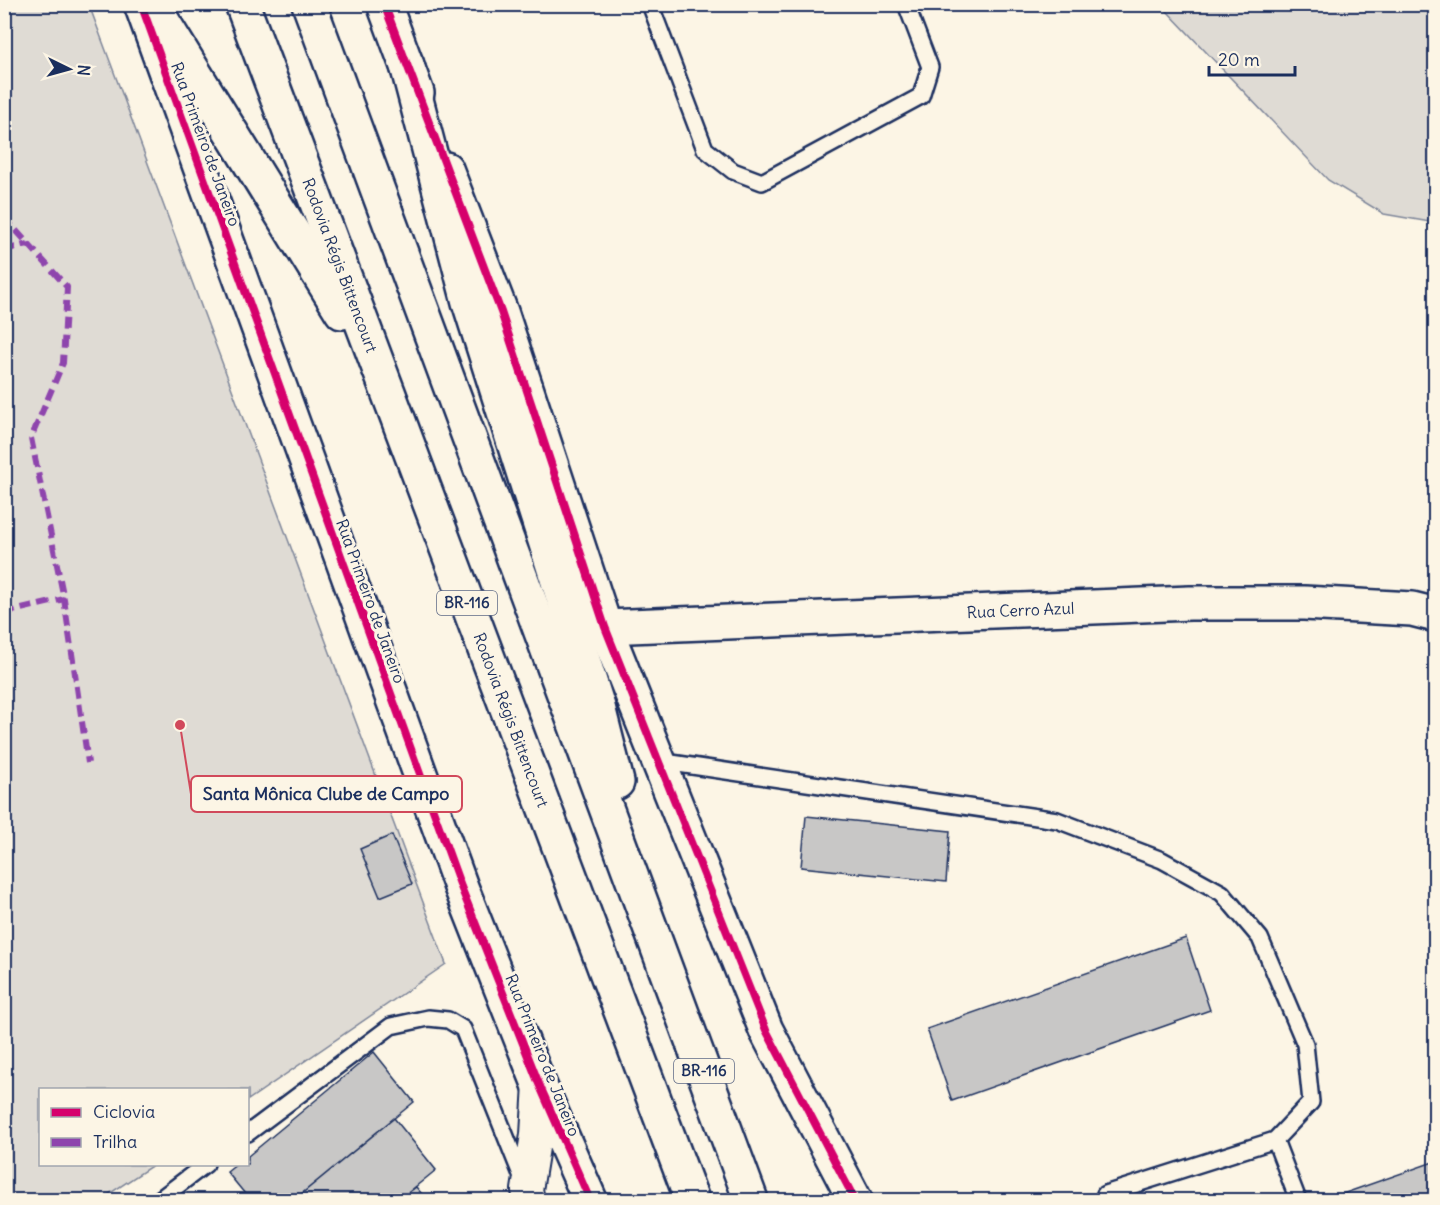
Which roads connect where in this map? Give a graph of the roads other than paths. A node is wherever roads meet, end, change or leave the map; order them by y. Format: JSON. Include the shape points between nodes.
{"nodes":[{"id":1,"x":141,"y":4,"type":"edge"},
{"id":2,"x":152,"y":4,"type":"edge"},
{"id":3,"x":242,"y":4,"type":"edge"},
{"id":4,"x":309,"y":4,"type":"edge"},
{"id":5,"x":384,"y":4,"type":"edge"},
{"id":6,"x":650,"y":4,"type":"edge"},
{"id":7,"x":906,"y":4,"type":"edge"},
{"id":8,"x":407,"y":65,"type":"junction"},
{"id":9,"x":381,"y":377,"type":"junction"},
{"id":10,"x":1436,"y":615,"type":"edge"},
{"id":11,"x":604,"y":627,"type":"junction"},
{"id":12,"x":658,"y":761,"type":"junction"},
{"id":13,"x":656,"y":941,"type":"junction"},
{"id":14,"x":539,"y":1084,"type":"junction"},
{"id":15,"x":249,"y":1132,"type":"edge"},
{"id":16,"x":1275,"y":1140,"type":"junction"},
{"id":17,"x":203,"y":1166,"type":"edge"},
{"id":18,"x":1105,"y":1194,"type":"dead end"},
{"id":19,"x":528,"y":1195,"type":"edge"},
{"id":20,"x":160,"y":1199,"type":"dead end"},
{"id":21,"x":590,"y":1200,"type":"edge"},
{"id":22,"x":692,"y":1200,"type":"edge"},
{"id":23,"x":752,"y":1200,"type":"edge"},
{"id":24,"x":855,"y":1200,"type":"edge"},
{"id":25,"x":1298,"y":1200,"type":"edge"}],
"edges":[{"from":1,"to":14,"type":"main road","name":"Rua Primeiro de Janeiro","via":[[461,887]]},
{"from":2,"to":9,"type":"main road"},
{"from":3,"to":9,"type":"main road","name":"Rodovia Régis Bittencourt","number":"BR-116"},
{"from":4,"to":13,"type":"main road","number":"BR-116"},
{"from":5,"to":8,"type":"main road"},
{"from":6,"to":7,"type":"lane","via":[[705,148],[733,171],[762,182],[921,96],[930,67]]},
{"from":8,"to":11,"type":"main road","via":[[501,312]]},
{"from":8,"to":13,"type":"main road","via":[[469,302],[598,707]]},
{"from":9,"to":22,"type":"main road","name":"Rodovia Régis Bittencourt","number":"BR-116"},
{"from":10,"to":11,"type":"main road","name":"Rua Cerro Azul","via":[[1412,609],[1304,603],[1190,603]]},
{"from":11,"to":12,"type":"main road"},
{"from":12,"to":16,"type":"lane","via":[[1057,820],[1162,860],[1222,893],[1260,938],[1305,1044],[1311,1102]]},
{"from":12,"to":24,"type":"main road","via":[[766,1030]]},
{"from":13,"to":23,"type":"main road","number":"BR-116"},
{"from":14,"to":19,"type":"street"},
{"from":14,"to":21,"type":"main road","name":"Rua Primeiro de Janeiro"},
{"from":15,"to":19,"type":"lane","via":[[391,1026],[428,1018],[448,1020],[463,1029]]},
{"from":16,"to":18,"type":"lane"},
{"from":16,"to":25,"type":"lane"},
{"from":17,"to":20,"type":"lane"}]}
